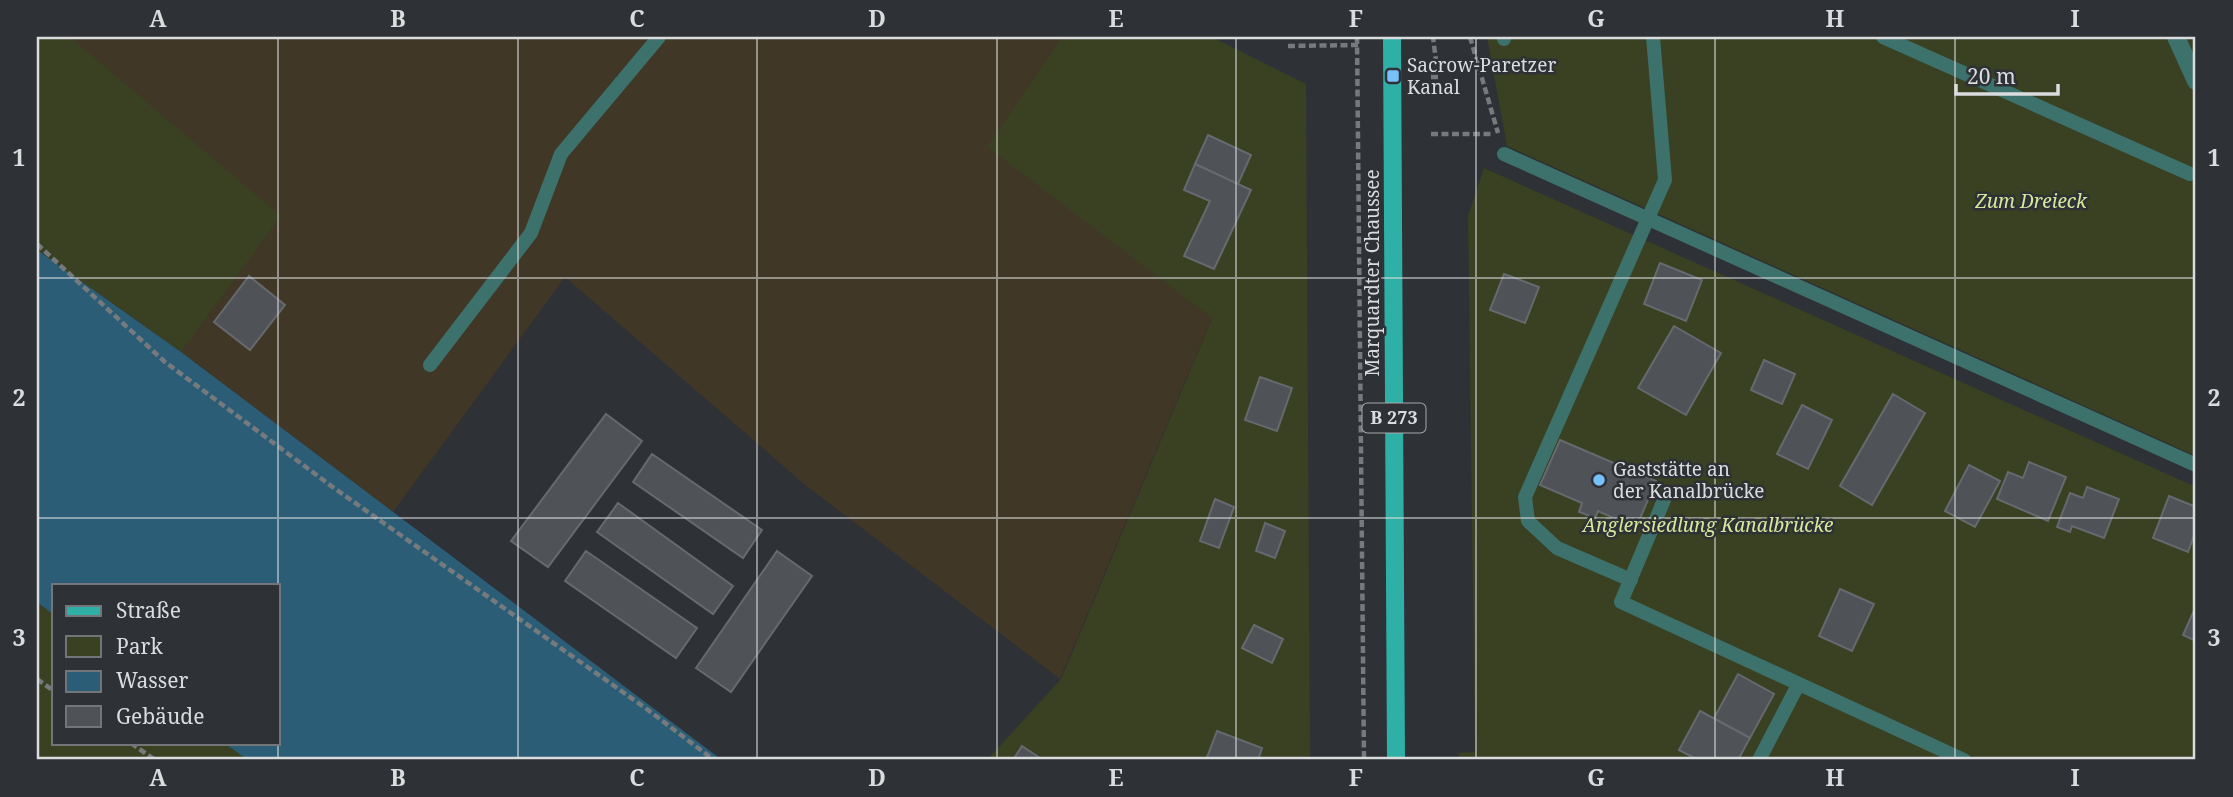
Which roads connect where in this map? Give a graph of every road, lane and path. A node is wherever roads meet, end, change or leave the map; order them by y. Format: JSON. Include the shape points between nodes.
{"nodes":[{"id":1,"x":659,"y":37,"type":"edge"},
{"id":2,"x":1357,"y":37,"type":"edge"},
{"id":3,"x":1392,"y":37,"type":"edge"},
{"id":4,"x":1433,"y":37,"type":"edge"},
{"id":5,"x":1470,"y":37,"type":"edge"},
{"id":6,"x":1653,"y":37,"type":"edge"},
{"id":7,"x":1883,"y":37,"type":"edge"},
{"id":8,"x":2176,"y":37,"type":"edge"},
{"id":9,"x":1358,"y":45,"type":"junction"},
{"id":10,"x":1288,"y":46,"type":"dead end"},
{"id":11,"x":1431,"y":77,"type":"dead end"},
{"id":12,"x":2196,"y":81,"type":"edge"},
{"id":13,"x":1431,"y":134,"type":"dead end"},
{"id":14,"x":1498,"y":134,"type":"junction"},
{"id":15,"x":1504,"y":154,"type":"joint"},
{"id":16,"x":2190,"y":174,"type":"dead end"},
{"id":17,"x":1648,"y":218,"type":"junction"},
{"id":18,"x":37,"y":244,"type":"edge"},
{"id":19,"x":430,"y":365,"type":"dead end"},
{"id":20,"x":2196,"y":465,"type":"edge"},
{"id":21,"x":1664,"y":500,"type":"dead end"},
{"id":22,"x":1631,"y":580,"type":"junction"},
{"id":23,"x":37,"y":680,"type":"edge"},
{"id":24,"x":1798,"y":685,"type":"junction"},
{"id":25,"x":52,"y":690,"type":"edge"},
{"id":26,"x":132,"y":744,"type":"edge"},
{"id":27,"x":155,"y":760,"type":"edge"},
{"id":28,"x":714,"y":760,"type":"edge"},
{"id":29,"x":1364,"y":760,"type":"edge"},
{"id":30,"x":1396,"y":760,"type":"edge"},
{"id":31,"x":1759,"y":760,"type":"edge"},
{"id":32,"x":1964,"y":760,"type":"edge"}],
"edges":[{"from":1,"to":19,"type":"lane","via":[[561,154],[531,233]]},
{"from":2,"to":9,"type":"path"},
{"from":3,"to":30,"type":"main road","name":"Marquardter Chaussee","number":"B 273"},
{"from":4,"to":11,"type":"path","via":[[1438,77]]},
{"from":5,"to":14,"type":"path"},
{"from":6,"to":17,"type":"lane","via":[[1665,180]]},
{"from":7,"to":16,"type":"lane"},
{"from":8,"to":12,"type":"street"},
{"from":9,"to":10,"type":"path"},
{"from":9,"to":29,"type":"path"},
{"from":13,"to":14,"type":"path"},
{"from":14,"to":15,"type":"path"},
{"from":15,"to":17,"type":"lane"},
{"from":17,"to":20,"type":"lane"},
{"from":17,"to":22,"type":"lane","via":[[1525,497],[1528,521],[1557,548]]},
{"from":18,"to":28,"type":"path","via":[[164,362]]},
{"from":21,"to":22,"type":"lane"},
{"from":22,"to":24,"type":"lane","via":[[1621,602]]},
{"from":23,"to":25,"type":"path"},
{"from":24,"to":31,"type":"lane"},
{"from":24,"to":32,"type":"lane"},
{"from":26,"to":27,"type":"path"}]}
